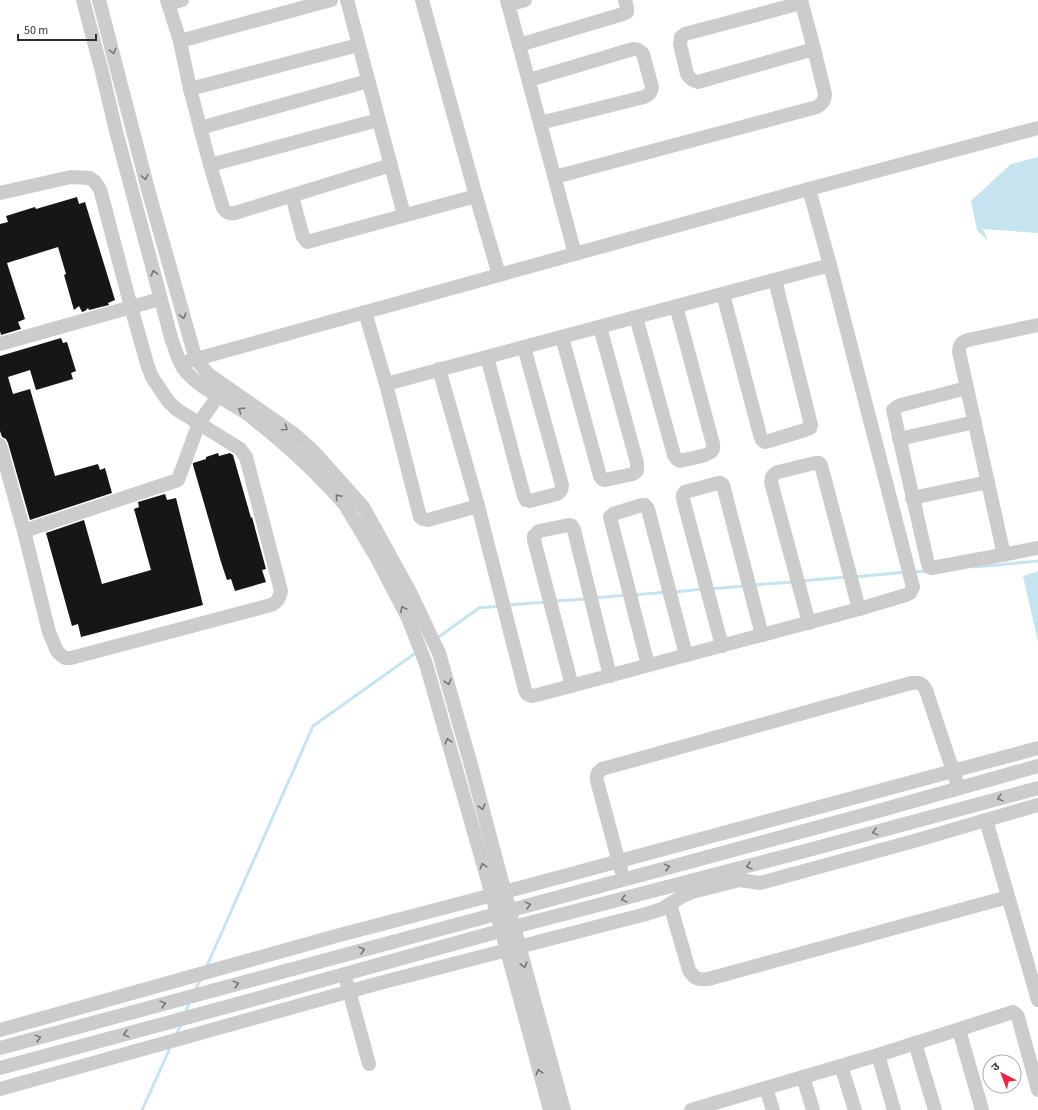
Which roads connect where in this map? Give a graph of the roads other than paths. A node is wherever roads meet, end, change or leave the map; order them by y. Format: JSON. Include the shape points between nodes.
{"nodes":[{"id":1,"x":83,"y":0,"type":"edge"},
{"id":2,"x":99,"y":0,"type":"edge"},
{"id":3,"x":182,"y":0,"type":"edge"},
{"id":4,"x":331,"y":0,"type":"edge"},
{"id":5,"x":347,"y":0,"type":"edge"},
{"id":6,"x":422,"y":0,"type":"edge"},
{"id":7,"x":525,"y":0,"type":"edge"},
{"id":8,"x":625,"y":0,"type":"edge"},
{"id":9,"x":801,"y":1,"type":"edge"},
{"id":10,"x":168,"y":2,"type":"edge"},
{"id":11,"x":508,"y":3,"type":"edge"},
{"id":12,"x":180,"y":41,"type":"junction"},
{"id":13,"x":358,"y":45,"type":"junction"},
{"id":14,"x":519,"y":45,"type":"junction"},
{"id":15,"x":814,"y":48,"type":"junction"},
{"id":16,"x":529,"y":80,"type":"junction"},
{"id":17,"x":368,"y":81,"type":"junction"},
{"id":18,"x":190,"y":89,"type":"junction"},
{"id":19,"x":378,"y":120,"type":"junction"},
{"id":20,"x":540,"y":123,"type":"junction"},
{"id":21,"x":200,"y":128,"type":"junction"},
{"id":22,"x":1038,"y":128,"type":"edge"},
{"id":23,"x":210,"y":165,"type":"junction"},
{"id":24,"x":390,"y":165,"type":"junction"},
{"id":25,"x":555,"y":177,"type":"junction"},
{"id":26,"x":809,"y":189,"type":"junction"},
{"id":27,"x":0,"y":193,"type":"edge"},
{"id":28,"x":292,"y":196,"type":"junction"},
{"id":29,"x":476,"y":196,"type":"junction"},
{"id":30,"x":404,"y":215,"type":"junction"},
{"id":31,"x":575,"y":254,"type":"junction"},
{"id":32,"x":830,"y":265,"type":"junction"},
{"id":33,"x":499,"y":275,"type":"junction"},
{"id":34,"x":775,"y":280,"type":"junction"},
{"id":35,"x":723,"y":294,"type":"junction"},
{"id":36,"x":160,"y":298,"type":"junction"},
{"id":37,"x":676,"y":306,"type":"junction"},
{"id":38,"x":131,"y":307,"type":"junction"},
{"id":39,"x":365,"y":312,"type":"junction"},
{"id":40,"x":636,"y":317,"type":"junction"},
{"id":41,"x":1038,"y":325,"type":"edge"},
{"id":42,"x":600,"y":326,"type":"junction"},
{"id":43,"x":562,"y":337,"type":"junction"},
{"id":44,"x":0,"y":344,"type":"edge"},
{"id":45,"x":524,"y":347,"type":"junction"},
{"id":46,"x":487,"y":356,"type":"junction"},
{"id":47,"x":196,"y":359,"type":"junction"},
{"id":48,"x":181,"y":363,"type":"junction"},
{"id":49,"x":439,"y":369,"type":"junction"},
{"id":50,"x":386,"y":384,"type":"junction"},
{"id":51,"x":967,"y":388,"type":"junction"},
{"id":52,"x":218,"y":396,"type":"junction"},
{"id":53,"x":975,"y":422,"type":"junction"},
{"id":54,"x":199,"y":424,"type":"junction"},
{"id":55,"x":899,"y":439,"type":"junction"},
{"id":56,"x":0,"y":445,"type":"edge"},
{"id":57,"x":988,"y":482,"type":"junction"},
{"id":58,"x":912,"y":498,"type":"junction"},
{"id":59,"x":478,"y":506,"type":"junction"},
{"id":60,"x":24,"y":531,"type":"junction"},
{"id":61,"x":1038,"y":548,"type":"edge"},
{"id":62,"x":1004,"y":555,"type":"junction"},
{"id":63,"x":859,"y":609,"type":"junction"},
{"id":64,"x":809,"y":622,"type":"junction"},
{"id":65,"x":762,"y":635,"type":"junction"},
{"id":66,"x":722,"y":646,"type":"junction"},
{"id":67,"x":686,"y":655,"type":"junction"},
{"id":68,"x":648,"y":666,"type":"junction"},
{"id":69,"x":610,"y":676,"type":"junction"},
{"id":70,"x":572,"y":686,"type":"junction"},
{"id":71,"x":1038,"y":748,"type":"edge"},
{"id":72,"x":1038,"y":766,"type":"edge"},
{"id":73,"x":954,"y":771,"type":"junction"},
{"id":74,"x":958,"y":788,"type":"junction"},
{"id":75,"x":1038,"y":788,"type":"edge"},
{"id":76,"x":1038,"y":806,"type":"edge"},
{"id":77,"x":986,"y":820,"type":"junction"},
{"id":78,"x":618,"y":861,"type":"junction"},
{"id":79,"x":623,"y":879,"type":"junction"},
{"id":80,"x":498,"y":894,"type":"junction"},
{"id":81,"x":1008,"y":897,"type":"junction"},
{"id":82,"x":670,"y":904,"type":"junction"},
{"id":83,"x":503,"y":912,"type":"junction"},
{"id":84,"x":507,"y":929,"type":"junction"},
{"id":85,"x":513,"y":949,"type":"junction"},
{"id":86,"x":344,"y":974,"type":"junction"},
{"id":87,"x":349,"y":992,"type":"junction"},
{"id":88,"x":1038,"y":1000,"type":"edge"},
{"id":89,"x":0,"y":1030,"type":"edge"},
{"id":90,"x":959,"y":1030,"type":"junction"},
{"id":91,"x":915,"y":1043,"type":"junction"},
{"id":92,"x":0,"y":1048,"type":"edge"},
{"id":93,"x":878,"y":1055,"type":"junction"},
{"id":94,"x":369,"y":1064,"type":"dead end"},
{"id":95,"x":841,"y":1066,"type":"junction"},
{"id":96,"x":0,"y":1068,"type":"edge"},
{"id":97,"x":804,"y":1077,"type":"junction"},
{"id":98,"x":766,"y":1088,"type":"junction"},
{"id":99,"x":0,"y":1089,"type":"edge"},
{"id":100,"x":1038,"y":1090,"type":"edge"},
{"id":101,"x":730,"y":1105,"type":"edge"},
{"id":102,"x":556,"y":1106,"type":"edge"},
{"id":103,"x":691,"y":1110,"type":"edge"},
{"id":104,"x":773,"y":1110,"type":"edge"},
{"id":105,"x":813,"y":1110,"type":"edge"},
{"id":106,"x":855,"y":1110,"type":"edge"},
{"id":107,"x":894,"y":1110,"type":"edge"},
{"id":108,"x":935,"y":1110,"type":"edge"},
{"id":109,"x":982,"y":1110,"type":"edge"}],
"edges":[{"from":36,"to":1,"type":"street","one_way":true},
{"from":2,"to":47,"type":"street","one_way":true},
{"from":3,"to":10,"type":"street"},
{"from":4,"to":12,"type":"street"},
{"from":5,"to":13,"type":"street"},
{"from":6,"to":29,"type":"street"},
{"from":7,"to":11,"type":"street"},
{"from":8,"to":14,"type":"street","via":[[627,12],[623,14]]},
{"from":9,"to":15,"type":"street"},
{"from":9,"to":15,"type":"street","via":[[681,36],[680,44],[688,74],[690,79],[698,82]]},
{"from":10,"to":12,"type":"street"},
{"from":11,"to":14,"type":"street"},
{"from":12,"to":18,"type":"street"},
{"from":13,"to":17,"type":"street"},
{"from":13,"to":18,"type":"street"},
{"from":14,"to":16,"type":"street"},
{"from":15,"to":25,"type":"street","via":[[825,99],[817,107]]},
{"from":16,"to":20,"type":"street"},
{"from":16,"to":20,"type":"street","via":[[638,49],[643,54],[652,87],[652,92],[644,97]]},
{"from":17,"to":19,"type":"street"},
{"from":17,"to":21,"type":"street"},
{"from":18,"to":21,"type":"street"},
{"from":19,"to":23,"type":"street"},
{"from":19,"to":24,"type":"street"},
{"from":20,"to":25,"type":"street"},
{"from":21,"to":23,"type":"street"},
{"from":22,"to":26,"type":"street"},
{"from":23,"to":28,"type":"street","via":[[224,208],[230,214]]},
{"from":24,"to":28,"type":"street"},
{"from":24,"to":30,"type":"street"},
{"from":25,"to":31,"type":"street"},
{"from":26,"to":31,"type":"street"},
{"from":26,"to":32,"type":"street"},
{"from":27,"to":38,"type":"street","via":[[70,177],[90,178],[96,182]]},
{"from":28,"to":30,"type":"street","via":[[303,237],[307,242]]},
{"from":29,"to":30,"type":"street"},
{"from":29,"to":33,"type":"street"},
{"from":31,"to":33,"type":"street"},
{"from":32,"to":34,"type":"street"},
{"from":32,"to":63,"type":"street","via":[[912,587],[906,595]]},
{"from":33,"to":39,"type":"street"},
{"from":34,"to":35,"type":"street"},
{"from":34,"to":35,"type":"street","via":[[811,425],[805,430],[769,441],[762,440],[760,435]]},
{"from":35,"to":37,"type":"street"},
{"from":36,"to":38,"type":"street"},
{"from":36,"to":48,"type":"street"},
{"from":37,"to":40,"type":"street"},
{"from":37,"to":40,"type":"street","via":[[713,444],[713,448],[707,454],[680,461],[674,455]]},
{"from":38,"to":44,"type":"street"},
{"from":38,"to":54,"type":"street","via":[[152,377],[176,409]]},
{"from":39,"to":47,"type":"street"},
{"from":39,"to":50,"type":"street"},
{"from":40,"to":42,"type":"street"},
{"from":41,"to":51,"type":"street","via":[[963,342],[959,346],[959,352]]},
{"from":42,"to":43,"type":"street"},
{"from":42,"to":43,"type":"street","via":[[637,463],[637,471],[633,474],[605,480],[600,476]]},
{"from":43,"to":45,"type":"street"},
{"from":45,"to":46,"type":"street"},
{"from":45,"to":46,"type":"street","via":[[562,485],[557,494],[530,501],[524,496]]},
{"from":46,"to":49,"type":"street"},
{"from":47,"to":48,"type":"street"},
{"from":47,"to":80,"type":"street","one_way":true,"via":[[208,374],[302,441],[363,507],[410,592],[439,653],[471,765]]},
{"from":48,"to":52,"type":"street","via":[[190,375]]},
{"from":49,"to":50,"type":"street"},
{"from":49,"to":59,"type":"street"},
{"from":50,"to":59,"type":"street","via":[[420,517],[428,520]]},
{"from":51,"to":53,"type":"street"},
{"from":51,"to":55,"type":"street","via":[[896,407],[893,414]]},
{"from":52,"to":54,"type":"street"},
{"from":80,"to":52,"type":"street","one_way":true,"via":[[430,674],[408,618],[378,560],[339,497],[301,458],[242,410]]},
{"from":53,"to":55,"type":"street"},
{"from":53,"to":57,"type":"street"},
{"from":54,"to":60,"type":"street","via":[[178,480]]},
{"from":54,"to":60,"type":"street","via":[[240,449],[246,457],[281,592],[276,602],[65,658],[57,651],[49,632]]},
{"from":55,"to":58,"type":"street"},
{"from":56,"to":60,"type":"street"},
{"from":57,"to":58,"type":"street"},
{"from":57,"to":62,"type":"street"},
{"from":58,"to":62,"type":"street","via":[[929,567]]},
{"from":59,"to":70,"type":"street","via":[[527,694],[532,696]]},
{"from":61,"to":62,"type":"street"},
{"from":63,"to":64,"type":"street"},
{"from":63,"to":64,"type":"street","via":[[821,465],[815,463],[778,472],[771,478],[771,482]]},
{"from":64,"to":65,"type":"street"},
{"from":65,"to":66,"type":"street"},
{"from":65,"to":66,"type":"street","via":[[723,485],[718,483],[686,492],[683,498]]},
{"from":66,"to":67,"type":"street"},
{"from":67,"to":68,"type":"street"},
{"from":67,"to":68,"type":"street","via":[[648,509],[642,505],[610,517]]},
{"from":68,"to":69,"type":"street"},
{"from":69,"to":70,"type":"street"},
{"from":69,"to":70,"type":"street","via":[[574,530],[572,526],[565,525],[539,531],[534,540]]},
{"from":71,"to":73,"type":"street"},
{"from":72,"to":74,"type":"street"},
{"from":73,"to":74,"type":"street"},
{"from":73,"to":78,"type":"street"},
{"from":73,"to":78,"type":"street","via":[[926,690],[918,682],[911,683],[602,769],[596,776]]},
{"from":79,"to":74,"type":"street","one_way":true},
{"from":75,"to":84,"type":"street","one_way":true},
{"from":76,"to":77,"type":"street"},
{"from":77,"to":81,"type":"street"},
{"from":77,"to":82,"type":"street","via":[[760,883],[740,880],[692,892]]},
{"from":78,"to":79,"type":"street"},
{"from":78,"to":80,"type":"street"},
{"from":83,"to":79,"type":"street","one_way":true},
{"from":80,"to":83,"type":"street"},
{"from":80,"to":89,"type":"street","via":[[336,936]]},
{"from":81,"to":82,"type":"street","via":[[699,980],[689,970]]},
{"from":81,"to":88,"type":"street"},
{"from":82,"to":85,"type":"street","via":[[646,914]]},
{"from":83,"to":84,"type":"street"},
{"from":92,"to":83,"type":"street","one_way":true},
{"from":84,"to":85,"type":"street"},
{"from":84,"to":86,"type":"street"},
{"from":85,"to":87,"type":"street"},
{"from":85,"to":102,"type":"street"},
{"from":86,"to":87,"type":"street"},
{"from":86,"to":96,"type":"street","one_way":true},
{"from":87,"to":94,"type":"street"},
{"from":87,"to":99,"type":"street"},
{"from":90,"to":91,"type":"street"},
{"from":90,"to":100,"type":"street","via":[[1012,1012],[1016,1014]]},
{"from":90,"to":109,"type":"street"},
{"from":91,"to":93,"type":"street"},
{"from":91,"to":108,"type":"street"},
{"from":93,"to":95,"type":"street"},
{"from":93,"to":107,"type":"street"},
{"from":95,"to":97,"type":"street"},
{"from":95,"to":106,"type":"street"},
{"from":97,"to":98,"type":"street"},
{"from":97,"to":105,"type":"street"},
{"from":98,"to":101,"type":"street"},
{"from":98,"to":104,"type":"street"},
{"from":101,"to":103,"type":"street"}]}
